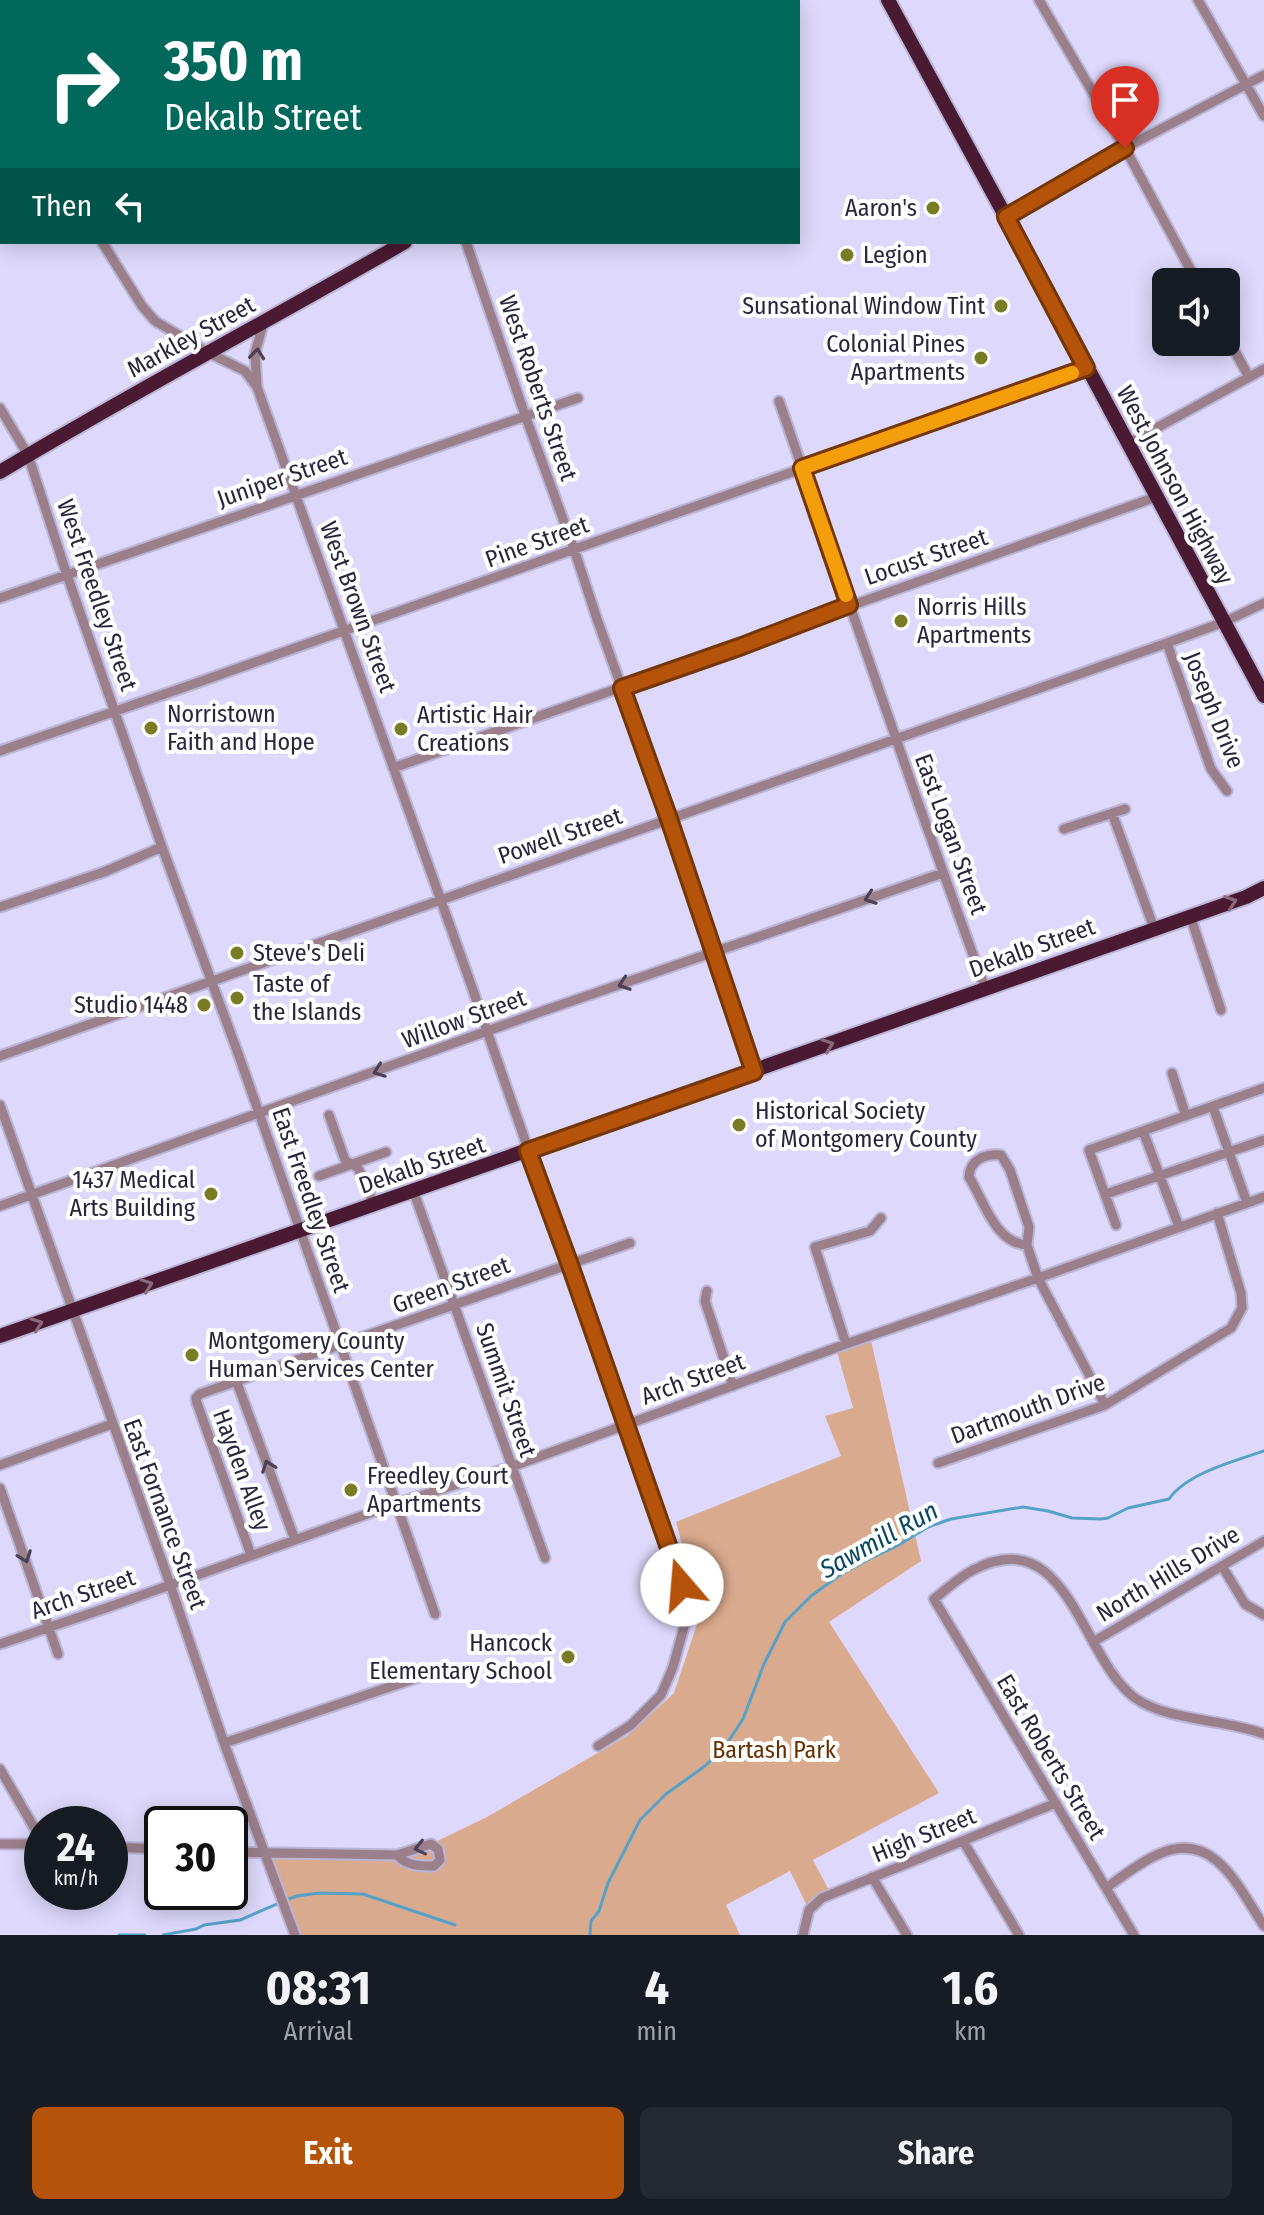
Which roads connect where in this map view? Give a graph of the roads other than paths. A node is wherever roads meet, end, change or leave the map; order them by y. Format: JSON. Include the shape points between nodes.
{"nodes":[{"id":1,"x":888,"y":0,"type":"edge"},
{"id":2,"x":1039,"y":0,"type":"edge"},
{"id":3,"x":1198,"y":0,"type":"edge"},
{"id":4,"x":1264,"y":75,"type":"edge"},
{"id":5,"x":1246,"y":84,"type":"junction"},
{"id":6,"x":1264,"y":116,"type":"edge"},
{"id":7,"x":1125,"y":148,"type":"junction"},
{"id":8,"x":1006,"y":217,"type":"junction"},
{"id":9,"x":103,"y":244,"type":"edge"},
{"id":10,"x":401,"y":244,"type":"edge"},
{"id":11,"x":467,"y":244,"type":"edge"},
{"id":12,"x":1189,"y":268,"type":"edge"},
{"id":13,"x":264,"y":321,"type":"junction"},
{"id":14,"x":207,"y":352,"type":"junction"},
{"id":15,"x":1238,"y":356,"type":"edge"},
{"id":16,"x":1086,"y":368,"type":"junction"},
{"id":17,"x":1264,"y":369,"type":"edge"},
{"id":18,"x":1249,"y":377,"type":"junction"},
{"id":19,"x":257,"y":387,"type":"junction"},
{"id":20,"x":578,"y":398,"type":"dead end"},
{"id":21,"x":779,"y":401,"type":"dead end"},
{"id":22,"x":0,"y":408,"type":"edge"},
{"id":23,"x":525,"y":415,"type":"junction"},
{"id":24,"x":1129,"y":443,"type":"junction"},
{"id":25,"x":28,"y":455,"type":"junction"},
{"id":26,"x":802,"y":468,"type":"junction"},
{"id":27,"x":0,"y":472,"type":"edge"},
{"id":28,"x":297,"y":495,"type":"junction"},
{"id":29,"x":1156,"y":497,"type":"junction"},
{"id":30,"x":574,"y":549,"type":"junction"},
{"id":31,"x":67,"y":575,"type":"junction"},
{"id":32,"x":0,"y":598,"type":"edge"},
{"id":33,"x":1264,"y":603,"type":"edge"},
{"id":34,"x":849,"y":605,"type":"junction"},
{"id":35,"x":1224,"y":622,"type":"junction"},
{"id":36,"x":345,"y":630,"type":"junction"},
{"id":37,"x":1167,"y":643,"type":"junction"},
{"id":38,"x":622,"y":688,"type":"junction"},
{"id":39,"x":1264,"y":696,"type":"edge"},
{"id":40,"x":115,"y":711,"type":"junction"},
{"id":41,"x":896,"y":740,"type":"junction"},
{"id":42,"x":0,"y":751,"type":"edge"},
{"id":43,"x":393,"y":768,"type":"junction"},
{"id":44,"x":1227,"y":791,"type":"dead end"},
{"id":45,"x":1125,"y":809,"type":"dead end"},
{"id":46,"x":1112,"y":813,"type":"junction"},
{"id":47,"x":669,"y":819,"type":"junction"},
{"id":48,"x":1064,"y":829,"type":"dead end"},
{"id":49,"x":162,"y":847,"type":"junction"},
{"id":50,"x":943,"y":873,"type":"junction"},
{"id":51,"x":1264,"y":888,"type":"edge"},
{"id":52,"x":440,"y":899,"type":"junction"},
{"id":53,"x":0,"y":907,"type":"edge"},
{"id":54,"x":1190,"y":915,"type":"junction"},
{"id":55,"x":1154,"y":928,"type":"junction"},
{"id":56,"x":715,"y":952,"type":"junction"},
{"id":57,"x":212,"y":981,"type":"junction"},
{"id":58,"x":985,"y":988,"type":"junction"},
{"id":59,"x":1221,"y":1010,"type":"dead end"},
{"id":60,"x":487,"y":1032,"type":"junction"},
{"id":61,"x":0,"y":1056,"type":"edge"},
{"id":62,"x":754,"y":1072,"type":"junction"},
{"id":63,"x":1172,"y":1073,"type":"dead end"},
{"id":64,"x":1264,"y":1088,"type":"edge"},
{"id":65,"x":0,"y":1105,"type":"edge"},
{"id":66,"x":1213,"y":1107,"type":"junction"},
{"id":67,"x":259,"y":1114,"type":"junction"},
{"id":68,"x":329,"y":1115,"type":"dead end"},
{"id":69,"x":1186,"y":1116,"type":"junction"},
{"id":70,"x":1143,"y":1131,"type":"junction"},
{"id":71,"x":1264,"y":1140,"type":"edge"},
{"id":72,"x":528,"y":1151,"type":"junction"},
{"id":73,"x":386,"y":1152,"type":"dead end"},
{"id":74,"x":1229,"y":1153,"type":"junction"},
{"id":75,"x":350,"y":1165,"type":"junction"},
{"id":76,"x":319,"y":1176,"type":"dead end"},
{"id":77,"x":1159,"y":1176,"type":"junction"},
{"id":78,"x":413,"y":1190,"type":"junction"},
{"id":79,"x":32,"y":1194,"type":"junction"},
{"id":80,"x":1106,"y":1194,"type":"junction"},
{"id":81,"x":1264,"y":1197,"type":"edge"},
{"id":82,"x":1247,"y":1203,"type":"junction"},
{"id":83,"x":374,"y":1204,"type":"junction"},
{"id":84,"x":0,"y":1206,"type":"edge"},
{"id":85,"x":1217,"y":1213,"type":"junction"},
{"id":86,"x":881,"y":1218,"type":"dead end"},
{"id":87,"x":1116,"y":1225,"type":"dead end"},
{"id":88,"x":1179,"y":1227,"type":"junction"},
{"id":89,"x":299,"y":1231,"type":"junction"},
{"id":90,"x":630,"y":1243,"type":"dead end"},
{"id":91,"x":1027,"y":1245,"type":"junction"},
{"id":92,"x":570,"y":1265,"type":"junction"},
{"id":93,"x":1038,"y":1278,"type":"junction"},
{"id":94,"x":707,"y":1291,"type":"dead end"},
{"id":95,"x":455,"y":1304,"type":"junction"},
{"id":96,"x":73,"y":1311,"type":"junction"},
{"id":97,"x":0,"y":1336,"type":"edge"},
{"id":98,"x":341,"y":1344,"type":"junction"},
{"id":99,"x":846,"y":1344,"type":"junction"},
{"id":100,"x":236,"y":1380,"type":"junction"},
{"id":101,"x":733,"y":1386,"type":"junction"},
{"id":102,"x":196,"y":1398,"type":"joint"},
{"id":103,"x":1105,"y":1405,"type":"junction"},
{"id":104,"x":112,"y":1424,"type":"junction"},
{"id":105,"x":625,"y":1425,"type":"junction"},
{"id":106,"x":938,"y":1463,"type":"dead end"},
{"id":107,"x":0,"y":1465,"type":"edge"},
{"id":108,"x":511,"y":1467,"type":"junction"},
{"id":109,"x":0,"y":1488,"type":"edge"},
{"id":110,"x":395,"y":1504,"type":"junction"},
{"id":111,"x":295,"y":1540,"type":"junction"},
{"id":112,"x":1264,"y":1541,"type":"edge"},
{"id":113,"x":251,"y":1555,"type":"junction"},
{"id":114,"x":545,"y":1558,"type":"dead end"},
{"id":115,"x":1222,"y":1566,"type":"junction"},
{"id":116,"x":170,"y":1584,"type":"junction"},
{"id":117,"x":435,"y":1614,"type":"dead end"},
{"id":118,"x":1264,"y":1615,"type":"edge"},
{"id":119,"x":50,"y":1626,"type":"junction"},
{"id":120,"x":1093,"y":1642,"type":"junction"},
{"id":121,"x":0,"y":1644,"type":"edge"},
{"id":122,"x":58,"y":1654,"type":"dead end"},
{"id":123,"x":437,"y":1671,"type":"dead end"},
{"id":124,"x":1264,"y":1734,"type":"edge"},
{"id":125,"x":224,"y":1743,"type":"junction"},
{"id":126,"x":598,"y":1746,"type":"dead end"},
{"id":127,"x":0,"y":1769,"type":"edge"},
{"id":128,"x":1056,"y":1803,"type":"junction"},
{"id":129,"x":24,"y":1811,"type":"edge"},
{"id":130,"x":963,"y":1841,"type":"junction"},
{"id":131,"x":24,"y":1843,"type":"edge"},
{"id":132,"x":0,"y":1844,"type":"edge"},
{"id":133,"x":248,"y":1853,"type":"edge"},
{"id":134,"x":264,"y":1854,"type":"junction"},
{"id":135,"x":397,"y":1855,"type":"dead end"},
{"id":136,"x":872,"y":1877,"type":"junction"},
{"id":137,"x":1106,"y":1888,"type":"junction"},
{"id":138,"x":1264,"y":1926,"type":"edge"},
{"id":139,"x":295,"y":1935,"type":"edge"},
{"id":140,"x":803,"y":1935,"type":"edge"},
{"id":141,"x":907,"y":1935,"type":"edge"},
{"id":142,"x":1019,"y":1935,"type":"edge"},
{"id":143,"x":1134,"y":1935,"type":"edge"}],
"edges":[{"from":1,"to":8,"type":"highway","name":"West Johnson Highway"},
{"from":2,"to":7,"type":"street"},
{"from":3,"to":5,"type":"street"},
{"from":4,"to":5,"type":"street"},
{"from":5,"to":6,"type":"street"},
{"from":5,"to":7,"type":"street"},
{"from":7,"to":8,"type":"street"},
{"from":7,"to":12,"type":"street"},
{"from":8,"to":16,"type":"highway","name":"West Johnson Highway"},
{"from":9,"to":14,"type":"street","name":"West Brown Street","via":[[155,321]]},
{"from":10,"to":13,"type":"highway","name":"Markley Street"},
{"from":11,"to":23,"type":"street","name":"West Roberts Street"},
{"from":13,"to":14,"type":"highway","name":"Markley Street"},
{"from":19,"to":13,"type":"street","one_way":true,"via":[[255,353]]},
{"from":14,"to":19,"type":"street","name":"West Brown Street","via":[[245,371]]},
{"from":14,"to":25,"type":"highway","name":"Markley Street"},
{"from":15,"to":18,"type":"street"},
{"from":16,"to":24,"type":"highway","name":"West Johnson Highway"},
{"from":16,"to":26,"type":"street","name":"Pine Street"},
{"from":17,"to":18,"type":"street"},
{"from":18,"to":24,"type":"street"},
{"from":19,"to":28,"type":"street","name":"West Brown Street"},
{"from":20,"to":23,"type":"street","name":"Juniper Street"},
{"from":21,"to":26,"type":"street","name":"East Logan Street"},
{"from":22,"to":25,"type":"street","name":"West Freedley Street"},
{"from":23,"to":28,"type":"street","name":"Juniper Street"},
{"from":23,"to":30,"type":"street","name":"West Roberts Street"},
{"from":24,"to":29,"type":"highway","name":"West Johnson Highway"},
{"from":25,"to":27,"type":"highway","name":"Markley Street"},
{"from":25,"to":31,"type":"street","name":"West Freedley Street"},
{"from":26,"to":30,"type":"street","name":"Pine Street"},
{"from":26,"to":34,"type":"street","name":"East Logan Street"},
{"from":28,"to":31,"type":"street","name":"Juniper Street"},
{"from":28,"to":36,"type":"street","name":"West Brown Street"},
{"from":29,"to":34,"type":"street","name":"Locust Street"},
{"from":29,"to":35,"type":"highway","name":"West Johnson Highway"},
{"from":30,"to":36,"type":"street","name":"Pine Street"},
{"from":30,"to":38,"type":"street","name":"West Roberts Street"},
{"from":31,"to":32,"type":"street","name":"Juniper Street"},
{"from":31,"to":40,"type":"street","name":"West Freedley Street"},
{"from":33,"to":35,"type":"street","name":"Powell Street"},
{"from":34,"to":38,"type":"street","name":"Locust Street"},
{"from":34,"to":41,"type":"street","name":"East Logan Street"},
{"from":35,"to":37,"type":"street","name":"Powell Street"},
{"from":35,"to":39,"type":"highway","name":"West Johnson Highway"},
{"from":36,"to":40,"type":"street","name":"Pine Street"},
{"from":36,"to":43,"type":"street","name":"West Brown Street"},
{"from":37,"to":41,"type":"street","name":"Powell Street"},
{"from":37,"to":44,"type":"street","name":"Joseph Drive","via":[[1211,769]]},
{"from":38,"to":43,"type":"street","name":"Locust Street"},
{"from":38,"to":47,"type":"street","name":"West Roberts Street"},
{"from":40,"to":42,"type":"street","name":"Pine Street"},
{"from":40,"to":49,"type":"street","name":"West Freedley Street"},
{"from":41,"to":47,"type":"street","name":"Powell Street"},
{"from":41,"to":50,"type":"street","name":"East Logan Street"},
{"from":43,"to":52,"type":"street","name":"West Brown Street"},
{"from":45,"to":46,"type":"street"},
{"from":46,"to":48,"type":"street"},
{"from":46,"to":55,"type":"street"},
{"from":47,"to":52,"type":"street","name":"Powell Street"},
{"from":47,"to":56,"type":"street"},
{"from":49,"to":53,"type":"street"},
{"from":49,"to":57,"type":"street","name":"West Freedley Street"},
{"from":50,"to":56,"type":"street","name":"Willow Street","one_way":true},
{"from":50,"to":58,"type":"street","name":"East Logan Street"},
{"from":54,"to":51,"type":"highway","name":"Dekalb Street","one_way":true},
{"from":52,"to":57,"type":"street","name":"Powell Street"},
{"from":52,"to":60,"type":"street","name":"West Brown Street"},
{"from":54,"to":55,"type":"highway","name":"Dekalb Street"},
{"from":54,"to":59,"type":"street"},
{"from":55,"to":58,"type":"highway","name":"Dekalb Street"},
{"from":56,"to":60,"type":"street","name":"Willow Street","one_way":true},
{"from":56,"to":62,"type":"street"},
{"from":57,"to":61,"type":"street","name":"Powell Street"},
{"from":57,"to":67,"type":"street","name":"East Freedley Street"},
{"from":62,"to":58,"type":"highway","name":"Dekalb Street","one_way":true},
{"from":60,"to":67,"type":"street","name":"Willow Street","one_way":true},
{"from":60,"to":72,"type":"street","name":"West Brown Street"},
{"from":62,"to":72,"type":"highway","name":"Dekalb Street"},
{"from":63,"to":69,"type":"street"},
{"from":64,"to":66,"type":"street"},
{"from":65,"to":79,"type":"street","name":"East Fornance Street"},
{"from":66,"to":69,"type":"street"},
{"from":66,"to":74,"type":"street"},
{"from":67,"to":79,"type":"street","name":"Willow Street"},
{"from":67,"to":89,"type":"street","name":"East Freedley Street"},
{"from":68,"to":75,"type":"street"},
{"from":69,"to":70,"type":"street"},
{"from":70,"to":77,"type":"street"},
{"from":70,"to":80,"type":"street","via":[[1089,1150]]},
{"from":71,"to":74,"type":"street"},
{"from":72,"to":78,"type":"highway","name":"Dekalb Street"},
{"from":72,"to":92,"type":"street","name":"West Brown Street"},
{"from":73,"to":75,"type":"street"},
{"from":74,"to":77,"type":"street"},
{"from":74,"to":82,"type":"street"},
{"from":75,"to":76,"type":"street"},
{"from":75,"to":83,"type":"street","via":[[358,1168]]},
{"from":77,"to":80,"type":"street"},
{"from":77,"to":88,"type":"street"},
{"from":78,"to":83,"type":"highway","name":"Dekalb Street"},
{"from":78,"to":95,"type":"street","name":"Summit Street"},
{"from":79,"to":84,"type":"street","name":"Willow Street"},
{"from":79,"to":96,"type":"street","name":"East Fornance Street"},
{"from":80,"to":87,"type":"street"},
{"from":81,"to":82,"type":"street","name":"Arch Street"},
{"from":82,"to":85,"type":"street","name":"Arch Street"},
{"from":83,"to":89,"type":"highway","name":"Dekalb Street"},
{"from":85,"to":88,"type":"street","name":"Arch Street"},
{"from":85,"to":103,"type":"street","name":"Dartmouth Drive","via":[[1241,1293],[1239,1316],[1231,1328]]},
{"from":86,"to":99,"type":"street","via":[[870,1231],[815,1247]]},
{"from":88,"to":93,"type":"street","name":"Arch Street"},
{"from":96,"to":89,"type":"highway","name":"Dekalb Street","one_way":true},
{"from":89,"to":98,"type":"street","name":"East Freedley Street"},
{"from":90,"to":92,"type":"street","name":"Green Street"},
{"from":91,"to":91,"type":"street","via":[[1029,1227],[1010,1170],[1001,1155],[977,1160],[969,1177],[1001,1233]]},
{"from":91,"to":93,"type":"street"},
{"from":92,"to":95,"type":"street","name":"Green Street"},
{"from":92,"to":105,"type":"street","name":"West Brown Street"},
{"from":93,"to":99,"type":"street","name":"Arch Street"},
{"from":93,"to":103,"type":"street"},
{"from":94,"to":101,"type":"street","via":[[705,1301]]},
{"from":95,"to":98,"type":"street","name":"Green Street"},
{"from":95,"to":108,"type":"street","name":"Summit Street"},
{"from":97,"to":96,"type":"highway","name":"Dekalb Street","one_way":true},
{"from":96,"to":104,"type":"street","name":"East Fornance Street"},
{"from":98,"to":100,"type":"street","name":"Green Street"},
{"from":98,"to":110,"type":"street","name":"East Freedley Street"},
{"from":99,"to":101,"type":"street","name":"Arch Street"},
{"from":100,"to":102,"type":"street","name":"Green Street"},
{"from":111,"to":100,"type":"street","one_way":true},
{"from":101,"to":105,"type":"street","name":"Arch Street"},
{"from":102,"to":113,"type":"street","name":"Hayden Alley"},
{"from":103,"to":106,"type":"street","name":"Dartmouth Drive"},
{"from":104,"to":107,"type":"street"},
{"from":104,"to":116,"type":"street","name":"East Fornance Street"},
{"from":105,"to":108,"type":"street","name":"Arch Street"},
{"from":105,"to":126,"type":"street","name":"West Brown Street","via":[[680,1574],[685,1618],[661,1695],[631,1725]]},
{"from":108,"to":110,"type":"street","name":"Arch Street"},
{"from":108,"to":114,"type":"street","name":"Summit Street"},
{"from":109,"to":119,"type":"street","one_way":true},
{"from":110,"to":111,"type":"street","name":"Arch Street"},
{"from":110,"to":117,"type":"street","name":"East Freedley Street"},
{"from":111,"to":113,"type":"street","name":"Arch Street"},
{"from":112,"to":115,"type":"street","name":"North Hills Drive"},
{"from":113,"to":116,"type":"street","name":"Arch Street"},
{"from":115,"to":118,"type":"street","via":[[1245,1604]]},
{"from":115,"to":120,"type":"street","name":"North Hills Drive"},
{"from":116,"to":119,"type":"street","name":"Arch Street"},
{"from":116,"to":125,"type":"street","name":"East Fornance Street"},
{"from":119,"to":121,"type":"street","name":"Arch Street"},
{"from":119,"to":122,"type":"street"},
{"from":120,"to":124,"type":"street","via":[[1117,1680],[1150,1707]]},
{"from":120,"to":128,"type":"street","name":"East Roberts Street","via":[[1059,1583],[1026,1562],[988,1563],[934,1599]]},
{"from":123,"to":125,"type":"street"},
{"from":125,"to":134,"type":"street","name":"East Fornance Street"},
{"from":127,"to":129,"type":"street"},
{"from":128,"to":130,"type":"street","name":"High Street"},
{"from":128,"to":137,"type":"street","name":"East Roberts Street"},
{"from":130,"to":136,"type":"street","name":"High Street"},
{"from":130,"to":142,"type":"street"},
{"from":131,"to":132,"type":"street"},
{"from":133,"to":134,"type":"street"},
{"from":134,"to":135,"type":"street"},
{"from":134,"to":139,"type":"street","name":"East Fornance Street"},
{"from":136,"to":140,"type":"street","name":"High Street","via":[[822,1898],[809,1910]]},
{"from":136,"to":141,"type":"street"},
{"from":137,"to":138,"type":"street","via":[[1160,1853],[1203,1851],[1229,1873]]},
{"from":137,"to":143,"type":"street","name":"East Roberts Street"}]}
